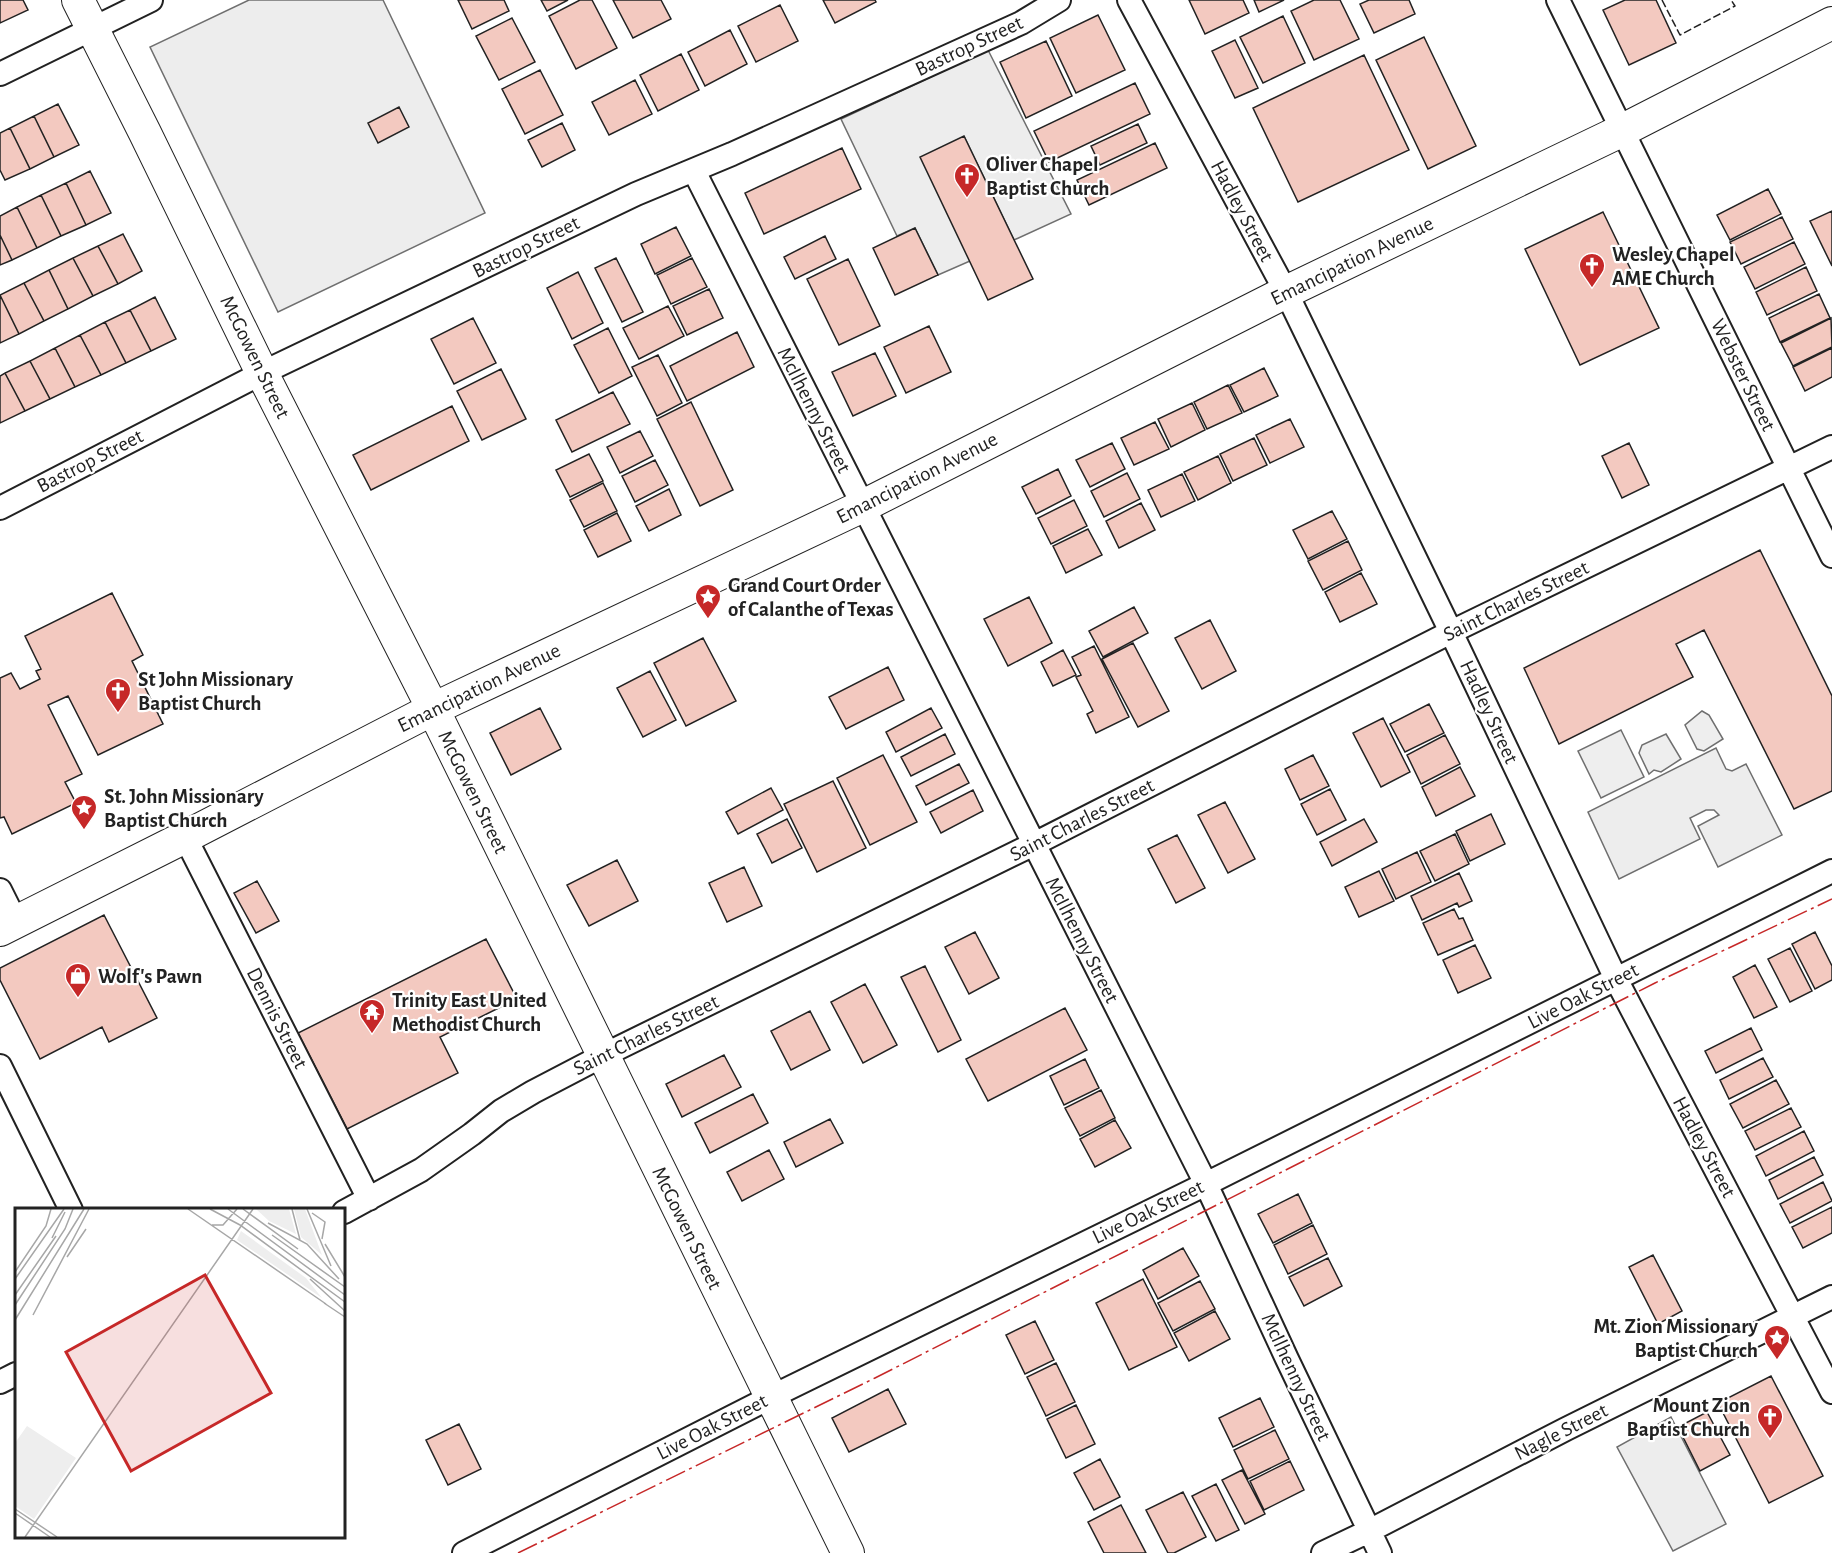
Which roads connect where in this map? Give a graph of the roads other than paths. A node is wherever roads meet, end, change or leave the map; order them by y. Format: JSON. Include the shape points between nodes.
{"nodes":[{"id":1,"x":78,"y":0,"type":"edge"},
{"id":2,"x":151,"y":0,"type":"edge"},
{"id":3,"x":1059,"y":0,"type":"edge"},
{"id":4,"x":1129,"y":0,"type":"edge"},
{"id":5,"x":1558,"y":0,"type":"edge"},
{"id":6,"x":1832,"y":23,"type":"edge"},
{"id":7,"x":92,"y":28,"type":"junction"},
{"id":8,"x":0,"y":74,"type":"edge"},
{"id":9,"x":1623,"y":130,"type":"junction"},
{"id":10,"x":694,"y":171,"type":"junction"},
{"id":11,"x":1286,"y":292,"type":"junction"},
{"id":12,"x":262,"y":373,"type":"junction"},
{"id":13,"x":1832,"y":447,"type":"edge"},
{"id":14,"x":1789,"y":469,"type":"junction"},
{"id":15,"x":863,"y":506,"type":"junction"},
{"id":16,"x":0,"y":508,"type":"edge"},
{"id":17,"x":1832,"y":556,"type":"edge"},
{"id":18,"x":1451,"y":632,"type":"junction"},
{"id":19,"x":432,"y":709,"type":"junction"},
{"id":20,"x":185,"y":837,"type":"junction"},
{"id":21,"x":1034,"y":844,"type":"junction"},
{"id":22,"x":1832,"y":871,"type":"edge"},
{"id":23,"x":0,"y":890,"type":"edge"},
{"id":24,"x":8,"y":926,"type":"edge"},
{"id":25,"x":1616,"y":979,"type":"junction"},
{"id":26,"x":602,"y":1056,"type":"junction"},
{"id":27,"x":0,"y":1066,"type":"edge"},
{"id":28,"x":1206,"y":1184,"type":"junction"},
{"id":29,"x":369,"y":1199,"type":"junction"},
{"id":30,"x":71,"y":1208,"type":"edge"},
{"id":31,"x":345,"y":1211,"type":"edge"},
{"id":32,"x":1832,"y":1297,"type":"edge"},
{"id":33,"x":1793,"y":1316,"type":"junction"},
{"id":34,"x":15,"y":1374,"type":"edge"},
{"id":35,"x":0,"y":1382,"type":"edge"},
{"id":36,"x":1832,"y":1392,"type":"edge"},
{"id":37,"x":771,"y":1397,"type":"junction"},
{"id":38,"x":1369,"y":1531,"type":"junction"},
{"id":39,"x":464,"y":1553,"type":"edge"},
{"id":40,"x":848,"y":1553,"type":"edge"},
{"id":41,"x":1323,"y":1553,"type":"edge"},
{"id":42,"x":1380,"y":1553,"type":"edge"}],
"edges":[{"from":1,"to":7,"type":"main road","name":"McGowen Street"},
{"from":2,"to":7,"type":"street"},
{"from":3,"to":10,"type":"street","name":"Bastrop Street","via":[[1021,23]]},
{"from":4,"to":11,"type":"street","name":"Hadley Street"},
{"from":5,"to":9,"type":"street","name":"Webster Street"},
{"from":6,"to":9,"type":"main road","name":"Emancipation Avenue"},
{"from":7,"to":8,"type":"street"},
{"from":7,"to":12,"type":"main road","name":"McGowen Street"},
{"from":9,"to":11,"type":"main road","name":"Emancipation Avenue"},
{"from":9,"to":14,"type":"street","name":"Webster Street"},
{"from":10,"to":12,"type":"street","name":"Bastrop Street","via":[[636,194]]},
{"from":10,"to":15,"type":"street","name":"McIlhenny Street"},
{"from":11,"to":15,"type":"main road","name":"Emancipation Avenue"},
{"from":11,"to":18,"type":"street","name":"Hadley Street"},
{"from":12,"to":16,"type":"street","name":"Bastrop Street"},
{"from":12,"to":19,"type":"main road","name":"McGowen Street"},
{"from":13,"to":14,"type":"street","name":"Saint Charles Street"},
{"from":14,"to":17,"type":"street","name":"Webster Street"},
{"from":14,"to":18,"type":"street","name":"Saint Charles Street"},
{"from":15,"to":19,"type":"main road","name":"Emancipation Avenue"},
{"from":15,"to":21,"type":"street","name":"McIlhenny Street"},
{"from":18,"to":21,"type":"street","name":"Saint Charles Street"},
{"from":18,"to":25,"type":"street","name":"Hadley Street"},
{"from":19,"to":20,"type":"main road","name":"Emancipation Avenue"},
{"from":19,"to":26,"type":"main road","name":"McGowen Street"},
{"from":20,"to":24,"type":"main road","name":"Emancipation Avenue"},
{"from":20,"to":29,"type":"street","name":"Dennis Street"},
{"from":21,"to":26,"type":"street","name":"Saint Charles Street"},
{"from":21,"to":28,"type":"street","name":"McIlhenny Street"},
{"from":22,"to":25,"type":"street","name":"Live Oak Street"},
{"from":23,"to":24,"type":"street"},
{"from":25,"to":28,"type":"street","name":"Live Oak Street"},
{"from":25,"to":33,"type":"street","name":"Hadley Street"},
{"from":26,"to":29,"type":"street","name":"Saint Charles Street","via":[[501,1111],[421,1170]]},
{"from":26,"to":37,"type":"main road","name":"McGowen Street"},
{"from":27,"to":30,"type":"street"},
{"from":28,"to":37,"type":"street","name":"Live Oak Street"},
{"from":28,"to":38,"type":"street","name":"McIlhenny Street"},
{"from":29,"to":31,"type":"street","name":"Saint Charles Street"},
{"from":32,"to":33,"type":"street","name":"Nagle Street"},
{"from":33,"to":36,"type":"street","name":"Hadley Street"},
{"from":33,"to":38,"type":"street","name":"Nagle Street"},
{"from":34,"to":35,"type":"street"},
{"from":37,"to":39,"type":"street","name":"Live Oak Street"},
{"from":37,"to":40,"type":"main road","name":"McGowen Street"},
{"from":38,"to":41,"type":"street","name":"Nagle Street"},
{"from":38,"to":42,"type":"street","name":"McIlhenny Street"}]}
